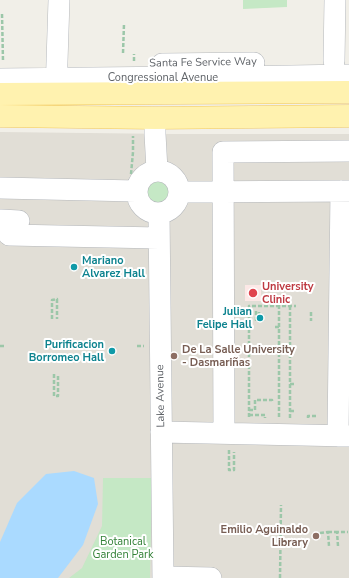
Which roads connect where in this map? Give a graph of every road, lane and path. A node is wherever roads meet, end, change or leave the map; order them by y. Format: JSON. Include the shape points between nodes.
{"nodes":[{"id":1,"x":59,"y":0,"type":"edge"},
{"id":2,"x":335,"y":0,"type":"edge"},
{"id":3,"x":2,"y":14,"type":"dead end"},
{"id":4,"x":124,"y":24,"type":"dead end"},
{"id":5,"x":122,"y":53,"type":"dead end"},
{"id":6,"x":344,"y":66,"type":"edge"},
{"id":7,"x":1,"y":70,"type":"edge"},
{"id":8,"x":56,"y":79,"type":"junction"},
{"id":9,"x":349,"y":92,"type":"edge"},
{"id":10,"x":0,"y":94,"type":"edge"},
{"id":11,"x":0,"y":116,"type":"edge"},
{"id":12,"x":349,"y":116,"type":"edge"},
{"id":13,"x":155,"y":118,"type":"junction"},
{"id":14,"x":133,"y":134,"type":"dead end"},
{"id":15,"x":349,"y":152,"type":"edge"},
{"id":16,"x":157,"y":170,"type":"junction"},
{"id":17,"x":0,"y":188,"type":"edge"},
{"id":18,"x":133,"y":191,"type":"junction"},
{"id":19,"x":223,"y":191,"type":"junction"},
{"id":20,"x":345,"y":191,"type":"edge"},
{"id":21,"x":179,"y":192,"type":"junction"},
{"id":22,"x":159,"y":213,"type":"junction"},
{"id":23,"x":345,"y":223,"type":"edge"},
{"id":24,"x":10,"y":225,"type":"dead end"},
{"id":25,"x":159,"y":238,"type":"junction"},
{"id":26,"x":264,"y":306,"type":"junction"},
{"id":27,"x":272,"y":306,"type":"junction"},
{"id":28,"x":279,"y":306,"type":"junction"},
{"id":29,"x":290,"y":306,"type":"junction"},
{"id":30,"x":296,"y":306,"type":"dead end"},
{"id":31,"x":264,"y":311,"type":"dead end"},
{"id":32,"x":272,"y":311,"type":"dead end"},
{"id":33,"x":311,"y":312,"type":"dead end"},
{"id":34,"x":52,"y":319,"type":"dead end"},
{"id":35,"x":57,"y":319,"type":"dead end"},
{"id":36,"x":311,"y":321,"type":"dead end"},
{"id":37,"x":279,"y":327,"type":"junction"},
{"id":38,"x":275,"y":328,"type":"dead end"},
{"id":39,"x":0,"y":346,"type":"edge"},
{"id":40,"x":5,"y":346,"type":"dead end"},
{"id":41,"x":344,"y":349,"type":"edge"},
{"id":42,"x":54,"y":374,"type":"dead end"},
{"id":43,"x":58,"y":374,"type":"dead end"},
{"id":44,"x":290,"y":384,"type":"junction"},
{"id":45,"x":296,"y":384,"type":"dead end"},
{"id":46,"x":249,"y":402,"type":"junction"},
{"id":47,"x":255,"y":402,"type":"junction"},
{"id":48,"x":272,"y":402,"type":"dead end"},
{"id":49,"x":249,"y":410,"type":"junction"},
{"id":50,"x":290,"y":411,"type":"junction"},
{"id":51,"x":296,"y":411,"type":"dead end"},
{"id":52,"x":249,"y":421,"type":"dead end"},
{"id":53,"x":161,"y":432,"type":"junction"},
{"id":54,"x":285,"y":435,"type":"junction"},
{"id":55,"x":344,"y":436,"type":"edge"},
{"id":56,"x":226,"y":440,"type":"junction"},
{"id":57,"x":234,"y":452,"type":"dead end"},
{"id":58,"x":281,"y":505,"type":"dead end"},
{"id":59,"x":328,"y":532,"type":"junction"},
{"id":60,"x":337,"y":532,"type":"junction"},
{"id":61,"x":348,"y":532,"type":"dead end"},
{"id":62,"x":320,"y":533,"type":"dead end"},
{"id":63,"x":329,"y":546,"type":"dead end"},
{"id":64,"x":338,"y":546,"type":"dead end"},
{"id":65,"x":163,"y":578,"type":"edge"},
{"id":66,"x":212,"y":578,"type":"edge"},
{"id":67,"x":280,"y":578,"type":"edge"}],
"edges":[{"from":1,"to":8,"type":"street"},
{"from":2,"to":6,"type":"street"},
{"from":3,"to":7,"type":"path"},
{"from":4,"to":5,"type":"path"},
{"from":6,"to":8,"type":"street","name":"Congressional Avenue","via":[[220,79]]},
{"from":7,"to":8,"type":"street","name":"Congressional Avenue"},
{"from":8,"to":9,"type":"main road","name":"Congressional Avenue"},
{"from":8,"to":10,"type":"main road","name":"Congressional Avenue"},
{"from":11,"to":13,"type":"main road"},
{"from":12,"to":13,"type":"main road"},
{"from":13,"to":16,"type":"street"},
{"from":14,"to":18,"type":"path"},
{"from":15,"to":19,"type":"street","via":[[223,152]]},
{"from":16,"to":18,"type":"street","via":[[145,174]]},
{"from":16,"to":21,"type":"street","via":[[170,174],[175,179]]},
{"from":17,"to":18,"type":"street","via":[[75,198]]},
{"from":18,"to":22,"type":"street","via":[[140,205],[152,213]]},
{"from":19,"to":20,"type":"street"},
{"from":19,"to":21,"type":"street"},
{"from":19,"to":56,"type":"street"},
{"from":20,"to":23,"type":"street"},
{"from":21,"to":22,"type":"street","via":[[171,209]]},
{"from":22,"to":25,"type":"street","name":"Lake Avenue"},
{"from":23,"to":41,"type":"street"},
{"from":24,"to":25,"type":"street","via":[[70,241]]},
{"from":25,"to":53,"type":"street","name":"Lake Avenue"},
{"from":26,"to":27,"type":"path"},
{"from":26,"to":31,"type":"path"},
{"from":26,"to":46,"type":"path","via":[[249,306]]},
{"from":27,"to":28,"type":"path"},
{"from":27,"to":32,"type":"path"},
{"from":28,"to":29,"type":"path"},
{"from":28,"to":37,"type":"path"},
{"from":29,"to":30,"type":"path"},
{"from":29,"to":44,"type":"path"},
{"from":33,"to":36,"type":"path"},
{"from":34,"to":35,"type":"path","via":[[52,300],[56,299]]},
{"from":37,"to":38,"type":"path"},
{"from":37,"to":54,"type":"path"},
{"from":39,"to":40,"type":"path"},
{"from":41,"to":55,"type":"street"},
{"from":42,"to":43,"type":"path","via":[[54,396],[58,396]]},
{"from":44,"to":45,"type":"path"},
{"from":44,"to":50,"type":"path"},
{"from":46,"to":47,"type":"path"},
{"from":46,"to":49,"type":"path"},
{"from":47,"to":48,"type":"path"},
{"from":47,"to":49,"type":"path","via":[[255,410]]},
{"from":49,"to":52,"type":"path"},
{"from":50,"to":51,"type":"path"},
{"from":50,"to":54,"type":"path"},
{"from":53,"to":56,"type":"street"},
{"from":53,"to":65,"type":"street","name":"Lake Avenue"},
{"from":54,"to":55,"type":"street"},
{"from":54,"to":56,"type":"street"},
{"from":56,"to":57,"type":"path","via":[[229,470],[234,470]]},
{"from":58,"to":67,"type":"path"},
{"from":59,"to":60,"type":"path"},
{"from":59,"to":62,"type":"path"},
{"from":59,"to":63,"type":"path"},
{"from":60,"to":61,"type":"path"},
{"from":60,"to":64,"type":"path"},
{"from":65,"to":66,"type":"street"}]}
